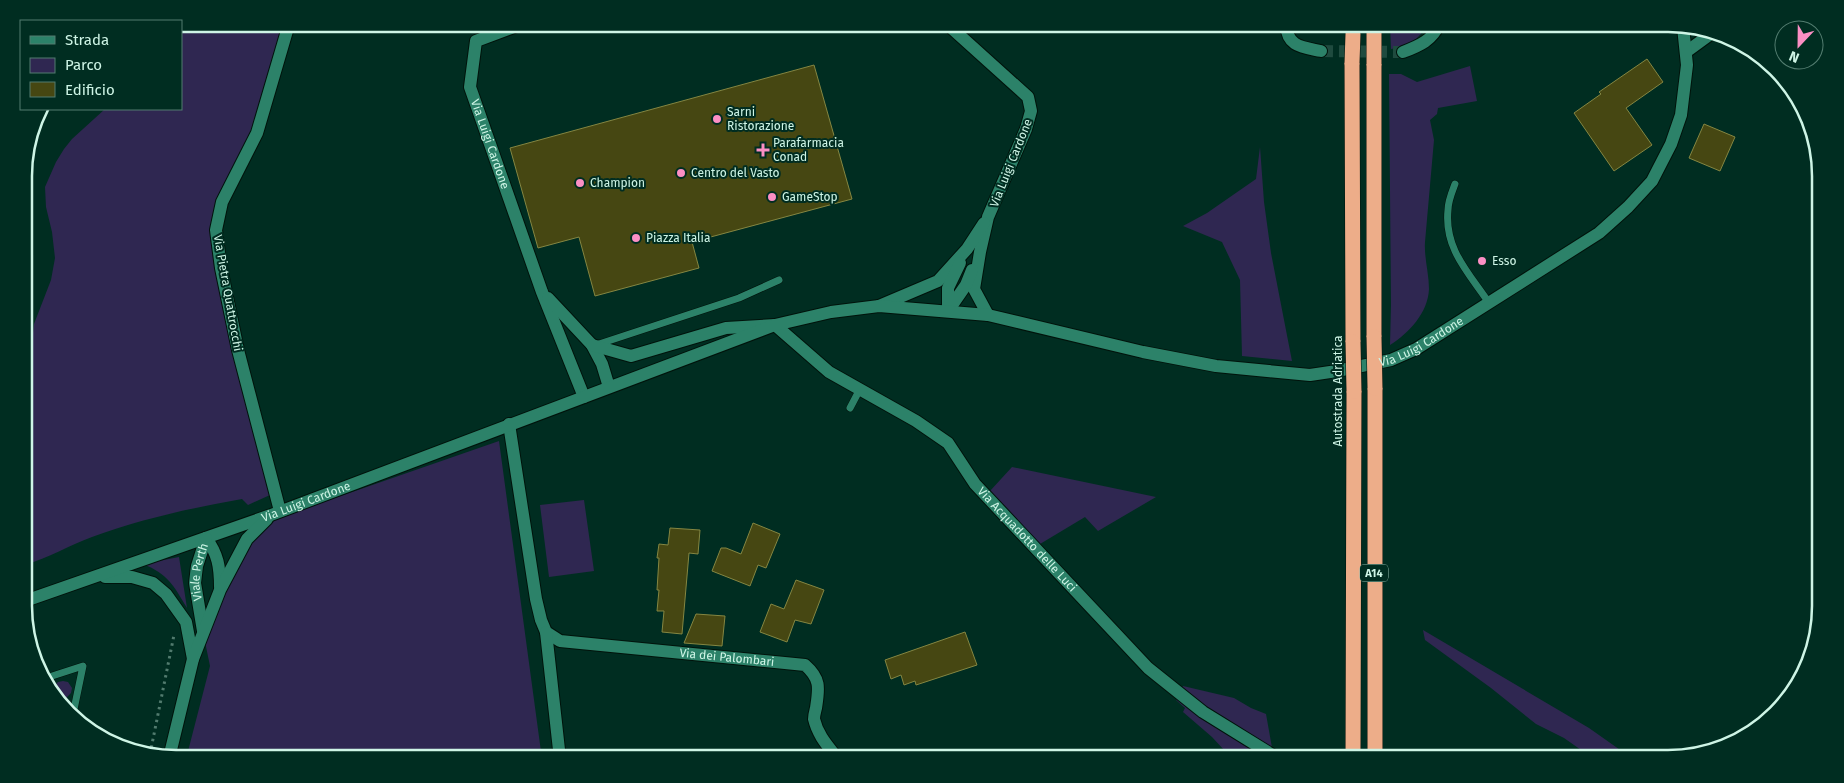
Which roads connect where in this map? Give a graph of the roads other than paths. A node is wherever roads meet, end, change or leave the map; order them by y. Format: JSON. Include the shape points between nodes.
{"nodes":[{"id":1,"x":287,"y":32,"type":"edge"},
{"id":2,"x":502,"y":32,"type":"edge"},
{"id":3,"x":956,"y":32,"type":"edge"},
{"id":4,"x":1286,"y":32,"type":"edge"},
{"id":5,"x":1353,"y":32,"type":"edge"},
{"id":6,"x":1374,"y":32,"type":"edge"},
{"id":7,"x":1437,"y":32,"type":"edge"},
{"id":8,"x":1684,"y":34,"type":"edge"},
{"id":9,"x":1706,"y":37,"type":"edge"},
{"id":10,"x":1321,"y":51,"type":"tunnel mouth"},
{"id":11,"x":1403,"y":52,"type":"tunnel mouth"},
{"id":12,"x":1686,"y":52,"type":"junction"},
{"id":13,"x":1455,"y":184,"type":"dead end"},
{"id":14,"x":988,"y":217,"type":"junction"},
{"id":15,"x":967,"y":249,"type":"junction"},
{"id":16,"x":980,"y":252,"type":"junction"},
{"id":17,"x":779,"y":280,"type":"dead end"},
{"id":18,"x":542,"y":292,"type":"junction"},
{"id":19,"x":1489,"y":303,"type":"junction"},
{"id":20,"x":879,"y":306,"type":"junction"},
{"id":21,"x":948,"y":312,"type":"junction"},
{"id":22,"x":988,"y":315,"type":"junction"},
{"id":23,"x":775,"y":325,"type":"junction"},
{"id":24,"x":592,"y":345,"type":"junction"},
{"id":25,"x":609,"y":387,"type":"junction"},
{"id":26,"x":860,"y":389,"type":"junction"},
{"id":27,"x":584,"y":397,"type":"junction"},
{"id":28,"x":850,"y":408,"type":"dead end"},
{"id":29,"x":509,"y":424,"type":"junction"},
{"id":30,"x":276,"y":513,"type":"junction"},
{"id":31,"x":206,"y":538,"type":"junction"},
{"id":32,"x":94,"y":578,"type":"junction"},
{"id":33,"x":220,"y":590,"type":"junction"},
{"id":34,"x":32,"y":599,"type":"edge"},
{"id":35,"x":203,"y":632,"type":"junction"},
{"id":36,"x":546,"y":632,"type":"junction"},
{"id":37,"x":192,"y":659,"type":"junction"},
{"id":38,"x":51,"y":676,"type":"edge"},
{"id":39,"x":75,"y":708,"type":"edge"},
{"id":40,"x":171,"y":750,"type":"edge"},
{"id":41,"x":559,"y":750,"type":"edge"},
{"id":42,"x":830,"y":750,"type":"edge"},
{"id":43,"x":1264,"y":750,"type":"edge"},
{"id":44,"x":1353,"y":750,"type":"edge"},
{"id":45,"x":1375,"y":750,"type":"edge"}],
"edges":[{"from":1,"to":30,"type":"street","name":"Via Pietra Quattrocchi","via":[[257,133],[222,202],[216,230],[238,350]]},
{"from":2,"to":18,"type":"street","name":"Via Luigi Cardone","via":[[476,42],[470,87]]},
{"from":3,"to":14,"type":"street","name":"Via Luigi Cardone","via":[[1028,97],[1032,111]]},
{"from":4,"to":10,"type":"street","via":[[1296,45]]},
{"from":5,"to":44,"type":"highway","name":"Autostrada Adriatica","number":"A14","bridge":true},
{"from":6,"to":45,"type":"highway","number":"A14","bridge":true},
{"from":7,"to":11,"type":"street","via":[[1422,45]]},
{"from":8,"to":12,"type":"street","name":"Via Luigi Cardone"},
{"from":9,"to":12,"type":"street"},
{"from":12,"to":19,"type":"street","name":"Via Luigi Cardone","via":[[1681,115],[1671,144],[1652,181],[1599,233]]},
{"from":13,"to":19,"type":"lane","via":[[1448,209],[1448,231],[1453,251]]},
{"from":14,"to":15,"type":"street","name":"Via Luigi Cardone"},
{"from":14,"to":16,"type":"street","name":"Via Luigi Cardone"},
{"from":15,"to":20,"type":"street","name":"Via Luigi Cardone","via":[[938,281]]},
{"from":15,"to":21,"type":"street","name":"Via Luigi Cardone","via":[[948,288]]},
{"from":16,"to":21,"type":"street","name":"Via Luigi Cardone","via":[[966,285]]},
{"from":16,"to":22,"type":"street","name":"Via Luigi Cardone","via":[[974,290]]},
{"from":17,"to":24,"type":"lane","via":[[738,298]]},
{"from":18,"to":24,"type":"street","name":"Via Luigi Cardone"},
{"from":18,"to":27,"type":"street","name":"Via Luigi Cardone"},
{"from":19,"to":22,"type":"street","name":"Via Luigi Cardone","via":[[1416,349],[1391,360],[1310,375],[1216,366]]},
{"from":20,"to":21,"type":"street","name":"Via Luigi Cardone"},
{"from":20,"to":23,"type":"street","name":"Via Luigi Cardone","via":[[831,312]]},
{"from":21,"to":22,"type":"street","name":"Via Luigi Cardone"},
{"from":23,"to":24,"type":"street","name":"Via Luigi Cardone","via":[[726,328],[631,356]]},
{"from":23,"to":25,"type":"street","name":"Via Luigi Cardone"},
{"from":23,"to":26,"type":"street","name":"Via Acquadotto delle Luci","via":[[829,372]]},
{"from":24,"to":25,"type":"street","name":"Via Luigi Cardone"},
{"from":25,"to":27,"type":"street","name":"Via Luigi Cardone"},
{"from":26,"to":28,"type":"lane"},
{"from":26,"to":43,"type":"street","name":"Via Acquadotto delle Luci","via":[[948,443],[975,484],[1148,668],[1203,712]]},
{"from":27,"to":29,"type":"street","name":"Via Luigi Cardone"},
{"from":29,"to":30,"type":"street","name":"Via Luigi Cardone"},
{"from":29,"to":36,"type":"street","via":[[536,598]]},
{"from":30,"to":31,"type":"street","name":"Via Luigi Cardone"},
{"from":30,"to":33,"type":"street","name":"Viale Perth","via":[[247,539]]},
{"from":31,"to":32,"type":"street","name":"Via Luigi Cardone"},
{"from":31,"to":33,"type":"street","name":"Viale Perth","via":[[215,550]]},
{"from":31,"to":35,"type":"street","name":"Viale Perth","via":[[195,583]]},
{"from":32,"to":34,"type":"street","name":"Via Luigi Cardone"},
{"from":32,"to":37,"type":"street","name":"Viale Perth","via":[[132,577],[153,583],[166,594],[186,622]]},
{"from":33,"to":35,"type":"street","name":"Viale Perth"},
{"from":35,"to":37,"type":"street","name":"Viale Perth"},
{"from":36,"to":41,"type":"street"},
{"from":36,"to":42,"type":"street","name":"Via dei Palombari","via":[[560,641],[805,665],[818,681],[814,717],[820,738]]},
{"from":37,"to":40,"type":"street","name":"Viale Perth"},
{"from":38,"to":39,"type":"lane","via":[[83,666]]}]}
